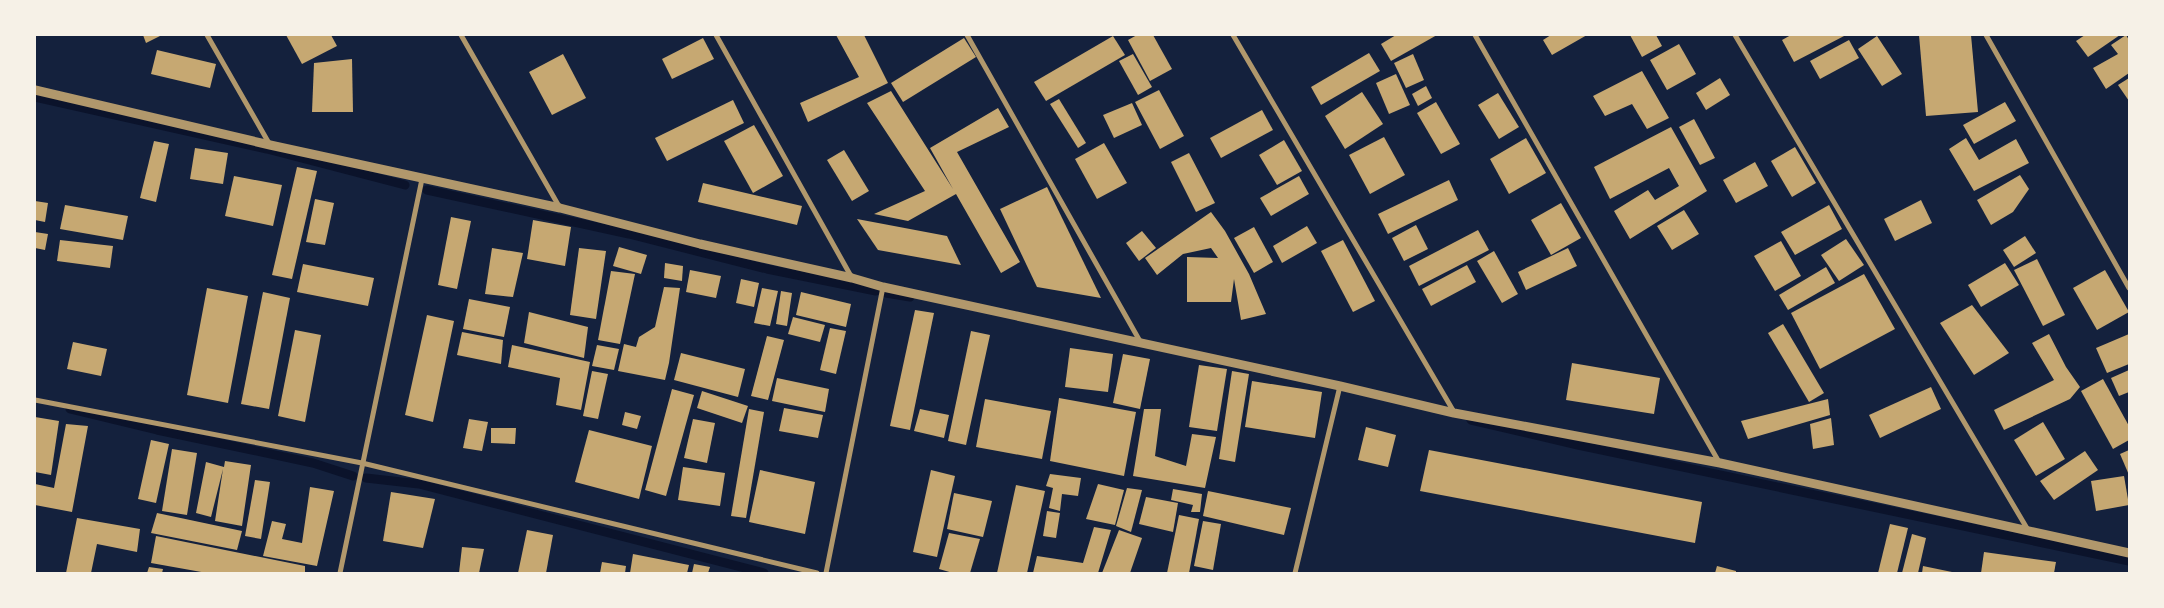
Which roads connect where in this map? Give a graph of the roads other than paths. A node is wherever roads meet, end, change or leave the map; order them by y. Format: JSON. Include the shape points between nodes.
{"nodes":[{"id":1,"x":207,"y":35,"type":"edge"},
{"id":2,"x":461,"y":35,"type":"edge"},
{"id":3,"x":716,"y":35,"type":"edge"},
{"id":4,"x":967,"y":35,"type":"edge"},
{"id":5,"x":1233,"y":35,"type":"edge"},
{"id":6,"x":1476,"y":35,"type":"edge"},
{"id":7,"x":1735,"y":35,"type":"edge"},
{"id":8,"x":1986,"y":35,"type":"edge"},
{"id":9,"x":35,"y":90,"type":"edge"},
{"id":10,"x":270,"y":145,"type":"junction"},
{"id":11,"x":422,"y":179,"type":"junction"},
{"id":12,"x":560,"y":208,"type":"junction"},
{"id":13,"x":852,"y":278,"type":"junction"},
{"id":14,"x":883,"y":287,"type":"junction"},
{"id":15,"x":2129,"y":288,"type":"edge"},
{"id":16,"x":1141,"y":343,"type":"junction"},
{"id":17,"x":1340,"y":386,"type":"junction"},
{"id":18,"x":35,"y":400,"type":"edge"},
{"id":19,"x":1454,"y":413,"type":"junction"},
{"id":20,"x":362,"y":463,"type":"junction"},
{"id":21,"x":1720,"y":463,"type":"junction"},
{"id":22,"x":2028,"y":530,"type":"junction"},
{"id":23,"x":2129,"y":553,"type":"edge"},
{"id":24,"x":340,"y":573,"type":"edge"},
{"id":25,"x":817,"y":573,"type":"edge"},
{"id":26,"x":826,"y":573,"type":"edge"},
{"id":27,"x":1295,"y":573,"type":"edge"}],
"edges":[{"from":1,"to":10,"type":"street"},
{"from":2,"to":12,"type":"street"},
{"from":3,"to":13,"type":"street"},
{"from":4,"to":16,"type":"street"},
{"from":5,"to":19,"type":"street"},
{"from":6,"to":21,"type":"street"},
{"from":7,"to":22,"type":"street"},
{"from":8,"to":15,"type":"street"},
{"from":9,"to":10,"type":"street"},
{"from":10,"to":11,"type":"street"},
{"from":11,"to":12,"type":"street"},
{"from":11,"to":20,"type":"street"},
{"from":12,"to":13,"type":"street"},
{"from":13,"to":14,"type":"street"},
{"from":14,"to":16,"type":"street"},
{"from":14,"to":26,"type":"street"},
{"from":16,"to":17,"type":"street"},
{"from":17,"to":19,"type":"street"},
{"from":17,"to":27,"type":"street"},
{"from":18,"to":20,"type":"street"},
{"from":19,"to":21,"type":"street"},
{"from":20,"to":24,"type":"street"},
{"from":20,"to":25,"type":"street"},
{"from":21,"to":22,"type":"street"},
{"from":22,"to":23,"type":"street"}]}
